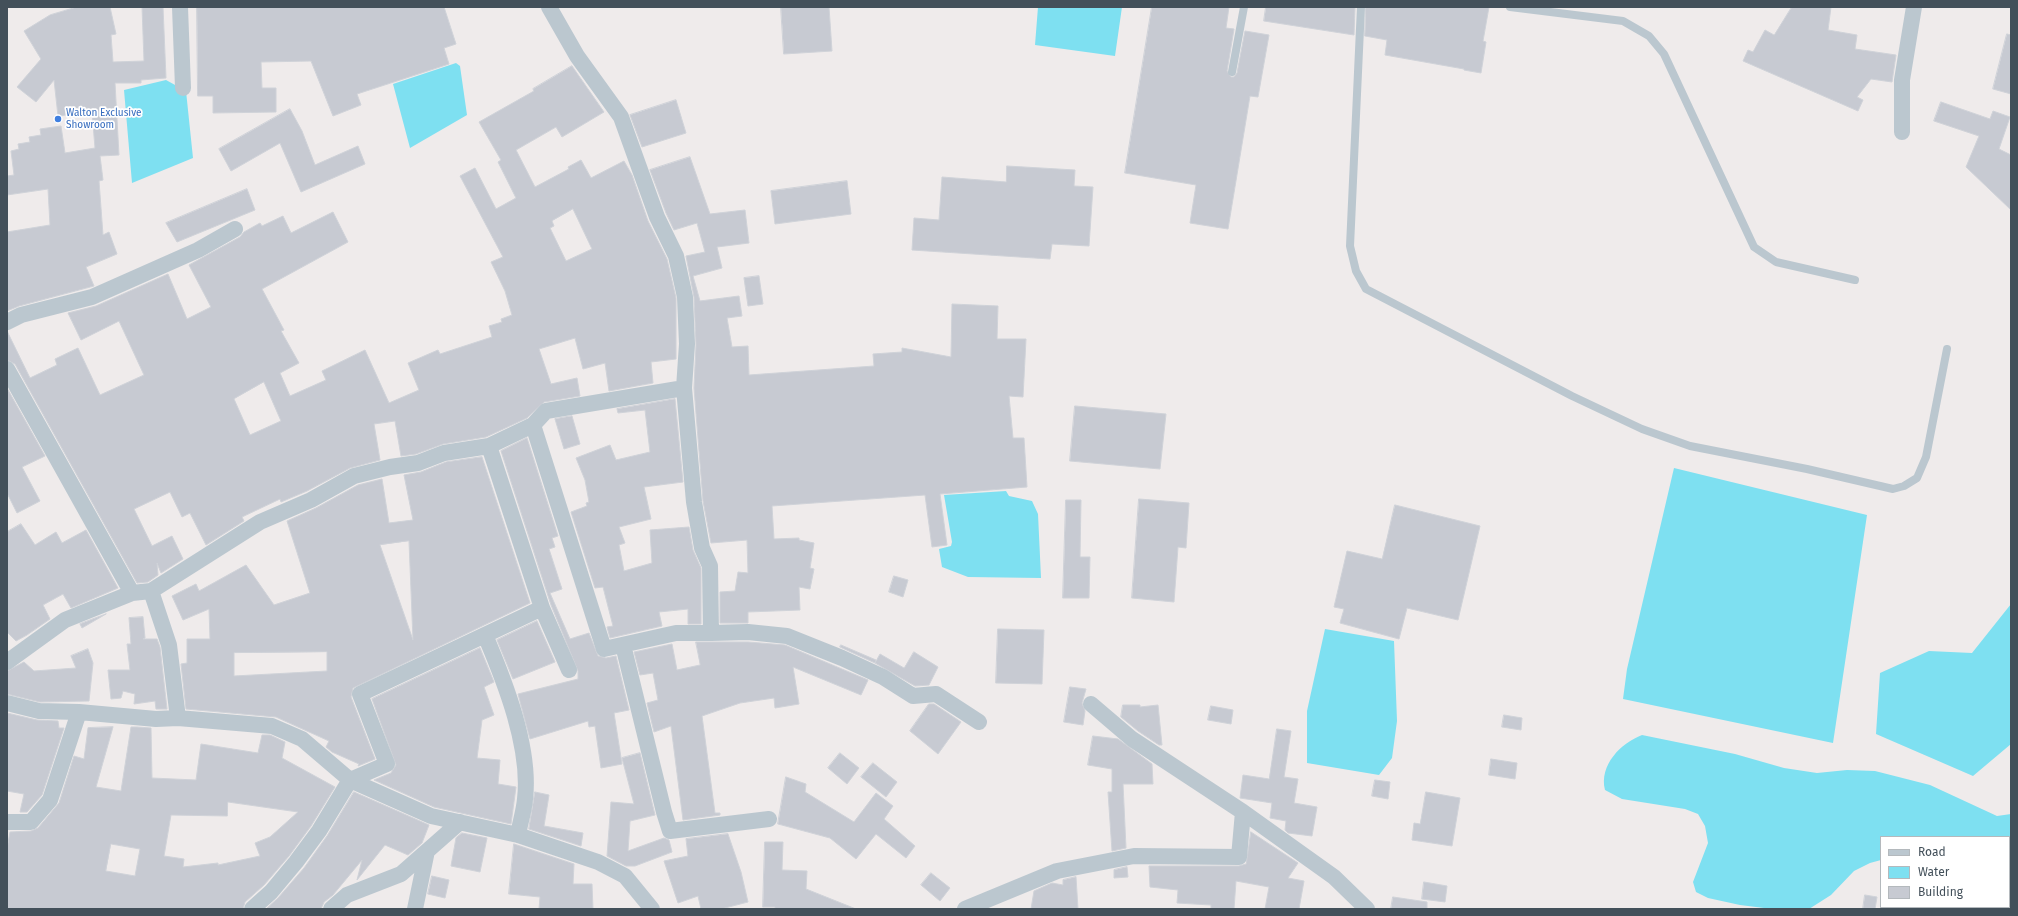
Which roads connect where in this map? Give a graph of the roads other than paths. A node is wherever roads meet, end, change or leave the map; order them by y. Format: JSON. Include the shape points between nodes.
{"nodes":[{"id":1,"x":180,"y":7,"type":"edge"},
{"id":2,"x":549,"y":7,"type":"edge"},
{"id":3,"x":1244,"y":7,"type":"edge"},
{"id":4,"x":1361,"y":7,"type":"edge"},
{"id":5,"x":1510,"y":7,"type":"edge"},
{"id":6,"x":1914,"y":7,"type":"edge"},
{"id":7,"x":1232,"y":72,"type":"dead end"},
{"id":8,"x":183,"y":88,"type":"dead end"},
{"id":9,"x":1902,"y":132,"type":"dead end"},
{"id":10,"x":235,"y":229,"type":"dead end"},
{"id":11,"x":1856,"y":280,"type":"dead end"},
{"id":12,"x":7,"y":322,"type":"edge"},
{"id":13,"x":1947,"y":349,"type":"dead end"},
{"id":14,"x":7,"y":369,"type":"edge"},
{"id":15,"x":684,"y":388,"type":"junction"},
{"id":16,"x":533,"y":425,"type":"junction"},
{"id":17,"x":489,"y":446,"type":"junction"},
{"id":18,"x":151,"y":591,"type":"junction"},
{"id":19,"x":132,"y":593,"type":"junction"},
{"id":20,"x":542,"y":608,"type":"junction"},
{"id":21,"x":711,"y":633,"type":"junction"},
{"id":22,"x":485,"y":635,"type":"junction"},
{"id":23,"x":623,"y":645,"type":"junction"},
{"id":24,"x":7,"y":662,"type":"edge"},
{"id":25,"x":569,"y":670,"type":"dead end"},
{"id":26,"x":7,"y":703,"type":"edge"},
{"id":27,"x":1091,"y":704,"type":"dead end"},
{"id":28,"x":79,"y":712,"type":"junction"},
{"id":29,"x":178,"y":718,"type":"junction"},
{"id":30,"x":979,"y":722,"type":"dead end"},
{"id":31,"x":350,"y":780,"type":"junction"},
{"id":32,"x":1243,"y":812,"type":"junction"},
{"id":33,"x":769,"y":819,"type":"dead end"},
{"id":34,"x":7,"y":822,"type":"edge"},
{"id":35,"x":460,"y":822,"type":"junction"},
{"id":36,"x":518,"y":835,"type":"junction"},
{"id":37,"x":427,"y":851,"type":"junction"},
{"id":38,"x":252,"y":909,"type":"edge"},
{"id":39,"x":330,"y":909,"type":"edge"},
{"id":40,"x":416,"y":909,"type":"edge"},
{"id":41,"x":652,"y":909,"type":"edge"},
{"id":42,"x":965,"y":909,"type":"edge"},
{"id":43,"x":1367,"y":909,"type":"edge"}],
"edges":[{"from":1,"to":8,"type":"street"},
{"from":2,"to":15,"type":"street","via":[[577,56],[621,117],[657,217],[676,256],[685,297],[687,344]]},
{"from":3,"to":7,"type":"lane"},
{"from":4,"to":13,"type":"lane","via":[[1350,246],[1356,271],[1366,289],[1572,396],[1642,429],[1690,446],[1807,469],[1893,490],[1917,478],[1926,457]]},
{"from":5,"to":11,"type":"lane","via":[[1623,21],[1649,36],[1664,54],[1754,247],[1776,262]]},
{"from":6,"to":9,"type":"street","via":[[1902,80]]},
{"from":10,"to":12,"type":"street","via":[[198,250],[92,297],[21,315]]},
{"from":14,"to":19,"type":"street"},
{"from":15,"to":16,"type":"street","via":[[546,411]]},
{"from":15,"to":21,"type":"street","via":[[694,502],[702,548],[710,566]]},
{"from":16,"to":17,"type":"street"},
{"from":16,"to":23,"type":"street","via":[[604,649]]},
{"from":17,"to":18,"type":"street","via":[[444,453],[418,463],[354,476],[311,500],[260,522]]},
{"from":17,"to":20,"type":"street"},
{"from":18,"to":19,"type":"street"},
{"from":18,"to":29,"type":"street","via":[[169,645]]},
{"from":19,"to":24,"type":"street","via":[[65,620]]},
{"from":20,"to":22,"type":"street"},
{"from":20,"to":25,"type":"street"},
{"from":21,"to":23,"type":"street","via":[[676,633]]},
{"from":21,"to":30,"type":"street","via":[[748,632],[787,636],[883,677],[913,696],[936,694]]},
{"from":22,"to":31,"type":"street","via":[[360,694],[387,764]]},
{"from":22,"to":36,"type":"street","via":[[506,685],[526,765],[525,799]]},
{"from":23,"to":33,"type":"street","via":[[670,831]]},
{"from":26,"to":28,"type":"street","via":[[39,711]]},
{"from":27,"to":32,"type":"street","via":[[1132,739]]},
{"from":28,"to":29,"type":"street","via":[[156,719]]},
{"from":28,"to":34,"type":"street","via":[[50,800],[31,822]]},
{"from":29,"to":31,"type":"street","via":[[272,726],[302,739]]},
{"from":31,"to":35,"type":"street","via":[[431,816]]},
{"from":31,"to":38,"type":"street","via":[[319,831],[296,862],[271,892]]},
{"from":32,"to":42,"type":"street","via":[[1239,857],[1134,856],[1057,871]]},
{"from":32,"to":43,"type":"street","via":[[1334,877]]},
{"from":35,"to":36,"type":"street"},
{"from":35,"to":37,"type":"street"},
{"from":36,"to":41,"type":"street","via":[[598,862],[625,876]]},
{"from":37,"to":39,"type":"street","via":[[401,874],[347,896]]},
{"from":37,"to":40,"type":"street"}]}
